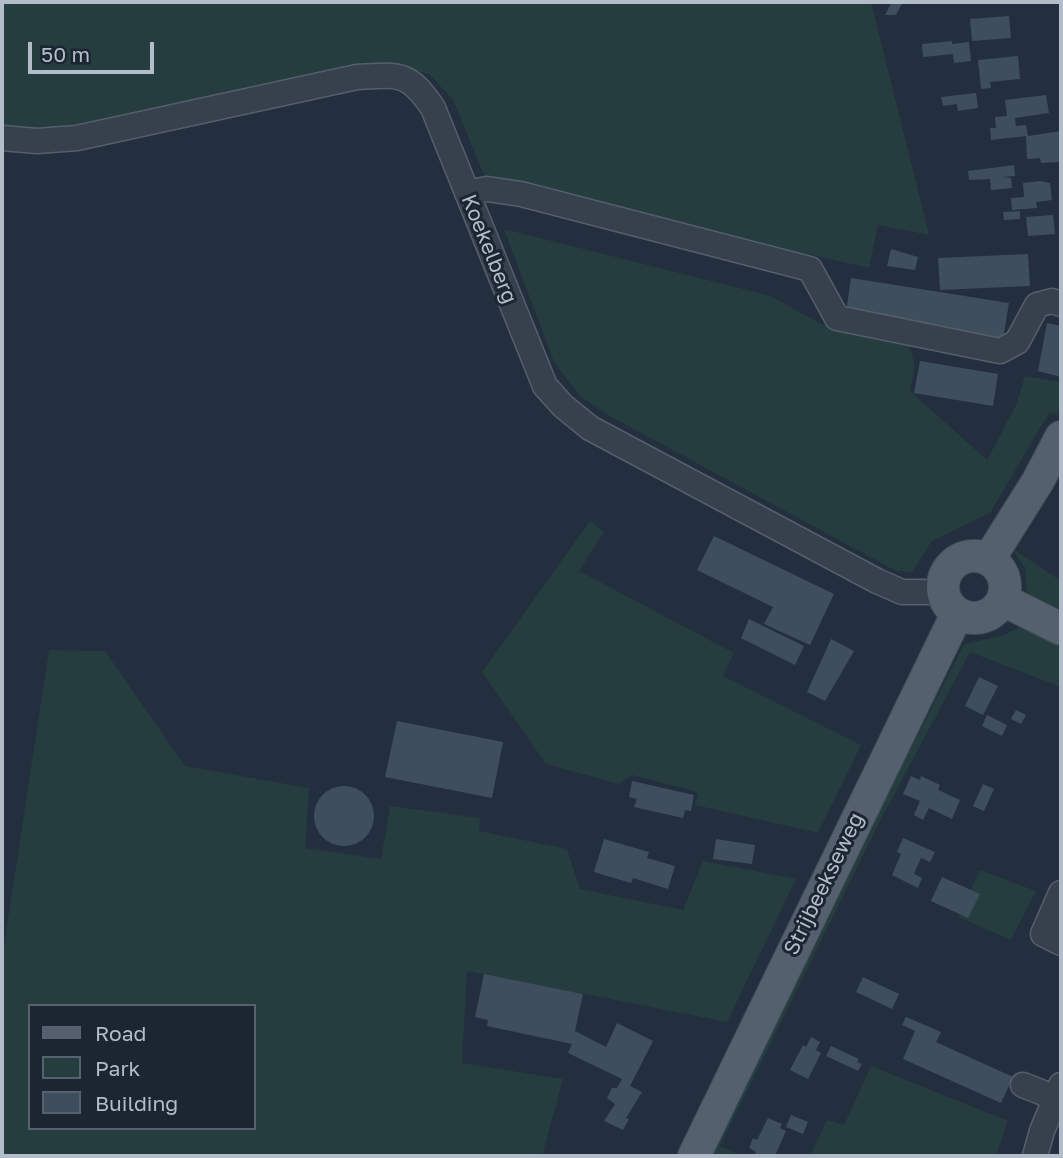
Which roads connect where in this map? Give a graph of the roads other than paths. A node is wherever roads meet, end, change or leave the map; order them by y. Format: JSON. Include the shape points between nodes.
{"nodes":[{"id":1,"x":2,"y":138,"type":"edge"},
{"id":2,"x":467,"y":194,"type":"junction"},
{"id":3,"x":1061,"y":304,"type":"edge"},
{"id":4,"x":1061,"y":437,"type":"edge"},
{"id":5,"x":989,"y":559,"type":"junction"},
{"id":6,"x":1003,"y":600,"type":"junction"},
{"id":7,"x":950,"y":603,"type":"junction"},
{"id":8,"x":1061,"y":629,"type":"edge"},
{"id":9,"x":1061,"y":893,"type":"edge"},
{"id":10,"x":1061,"y":943,"type":"edge"},
{"id":11,"x":1023,"y":1085,"type":"dead end"},
{"id":12,"x":1059,"y":1095,"type":"edge"},
{"id":13,"x":694,"y":1156,"type":"edge"},
{"id":14,"x":1035,"y":1156,"type":"edge"}],
"edges":[{"from":1,"to":2,"type":"street","name":"Koekelberg","via":[[78,138],[357,77],[395,75],[418,85],[433,108]]},
{"from":2,"to":3,"type":"street","via":[[487,188],[522,194],[810,270],[837,318],[1000,351],[1017,341],[1037,305]]},
{"from":2,"to":7,"type":"street","name":"Koekelberg","via":[[545,386],[563,406],[590,428],[877,581]]},
{"from":4,"to":5,"type":"main road"},
{"from":5,"to":6,"type":"main road","via":[[1004,577]]},
{"from":5,"to":7,"type":"main road","via":[[967,556],[956,561],[943,580]]},
{"from":6,"to":7,"type":"main road","via":[[997,609],[978,619]]},
{"from":6,"to":8,"type":"main road"},
{"from":7,"to":13,"type":"main road","name":"Strijbeekseweg"},
{"from":9,"to":10,"type":"street","via":[[1043,934]]},
{"from":11,"to":12,"type":"street"},
{"from":12,"to":14,"type":"street"}]}
